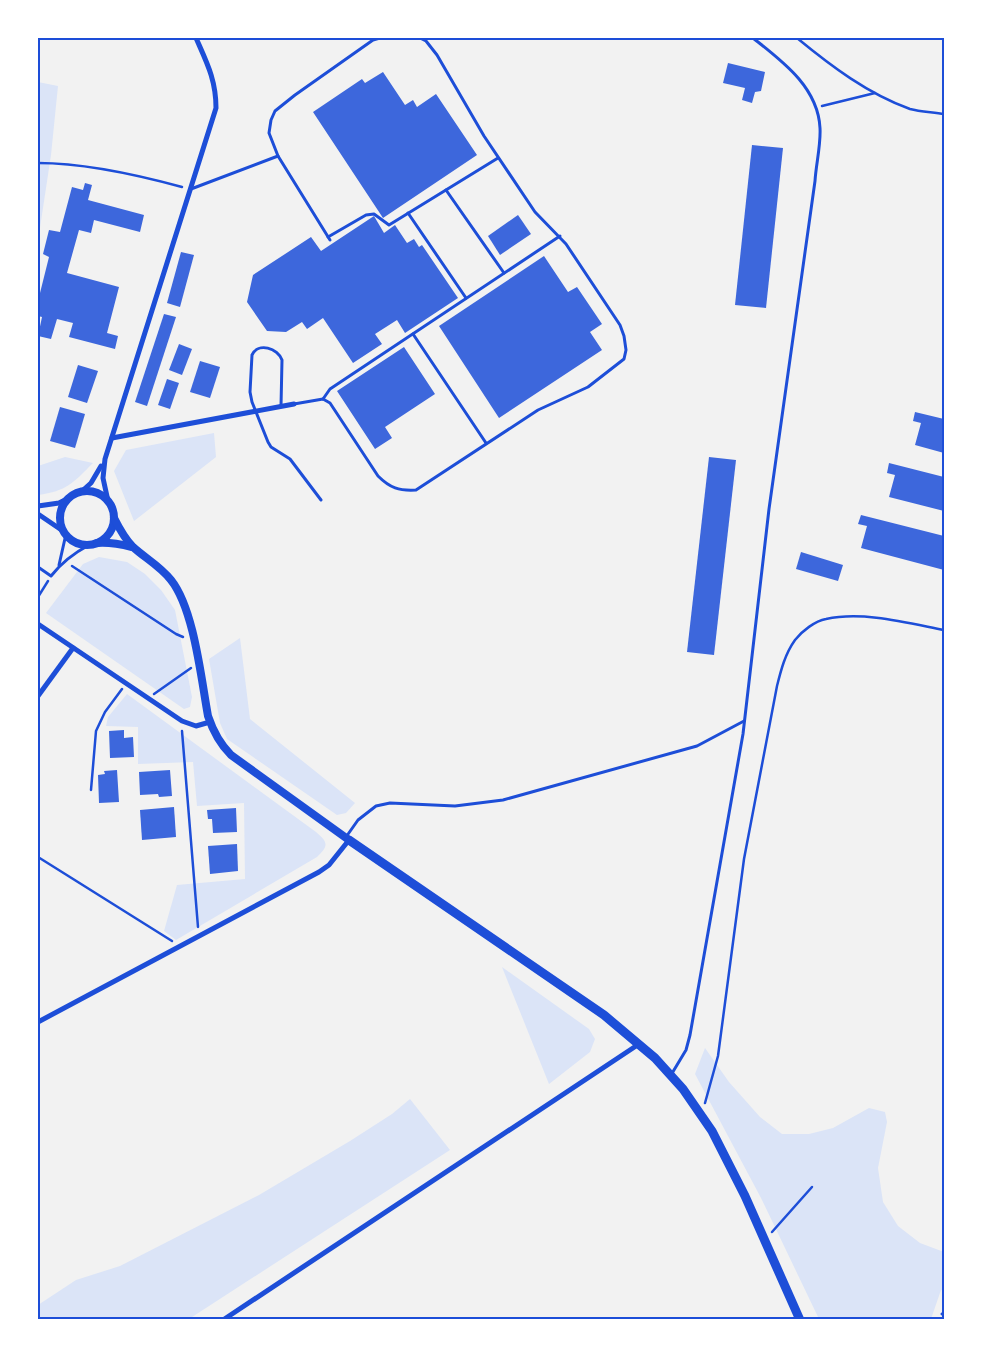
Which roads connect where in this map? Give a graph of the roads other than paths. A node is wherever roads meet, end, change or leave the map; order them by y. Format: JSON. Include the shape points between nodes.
{"nodes":[{"id":1,"x":196,"y":38,"type":"edge"},
{"id":2,"x":380,"y":38,"type":"edge"},
{"id":3,"x":420,"y":38,"type":"edge"},
{"id":4,"x":754,"y":38,"type":"edge"},
{"id":5,"x":278,"y":156,"type":"junction"},
{"id":6,"x":498,"y":158,"type":"junction"},
{"id":7,"x":191,"y":189,"type":"junction"},
{"id":8,"x":446,"y":190,"type":"junction"},
{"id":9,"x":408,"y":213,"type":"junction"},
{"id":10,"x":560,"y":236,"type":"junction"},
{"id":11,"x":504,"y":273,"type":"junction"},
{"id":12,"x":466,"y":298,"type":"junction"},
{"id":13,"x":413,"y":334,"type":"junction"},
{"id":14,"x":323,"y":399,"type":"junction"},
{"id":15,"x":294,"y":404,"type":"joint"},
{"id":16,"x":281,"y":406,"type":"junction"},
{"id":17,"x":255,"y":411,"type":"junction"},
{"id":18,"x":112,"y":438,"type":"junction"},
{"id":19,"x":486,"y":444,"type":"junction"},
{"id":20,"x":105,"y":459,"type":"junction"},
{"id":21,"x":80,"y":492,"type":"junction"},
{"id":22,"x":69,"y":498,"type":"junction"},
{"id":23,"x":321,"y":500,"type":"dead end"},
{"id":24,"x":108,"y":502,"type":"junction"},
{"id":25,"x":38,"y":506,"type":"edge"},
{"id":26,"x":38,"y":514,"type":"edge"},
{"id":27,"x":114,"y":518,"type":"junction"},
{"id":28,"x":64,"y":532,"type":"junction"},
{"id":29,"x":91,"y":544,"type":"junction"},
{"id":30,"x":134,"y":548,"type":"junction"},
{"id":31,"x":59,"y":566,"type":"junction"},
{"id":32,"x":38,"y":567,"type":"edge"},
{"id":33,"x":38,"y":624,"type":"edge"},
{"id":34,"x":73,"y":648,"type":"junction"},
{"id":35,"x":38,"y":696,"type":"edge"},
{"id":36,"x":744,"y":721,"type":"junction"},
{"id":37,"x":210,"y":722,"type":"junction"},
{"id":38,"x":348,"y":839,"type":"junction"},
{"id":39,"x":38,"y":1022,"type":"edge"},
{"id":40,"x":639,"y":1044,"type":"junction"},
{"id":41,"x":671,"y":1076,"type":"junction"},
{"id":42,"x":223,"y":1320,"type":"edge"},
{"id":43,"x":800,"y":1320,"type":"edge"}],
"edges":[{"from":1,"to":7,"type":"street","via":[[213,76],[216,108]]},
{"from":2,"to":5,"type":"lane","via":[[275,111],[269,133]]},
{"from":3,"to":6,"type":"lane","via":[[437,55]]},
{"from":4,"to":36,"type":"lane","via":[[799,79],[816,107],[820,128]]},
{"from":5,"to":7,"type":"lane"},
{"from":5,"to":9,"type":"lane","via":[[329,238],[366,215],[374,214],[388,225]]},
{"from":6,"to":8,"type":"lane"},
{"from":6,"to":10,"type":"lane","via":[[535,212]]},
{"from":7,"to":18,"type":"street"},
{"from":8,"to":9,"type":"lane"},
{"from":8,"to":11,"type":"lane"},
{"from":9,"to":12,"type":"lane"},
{"from":10,"to":11,"type":"lane"},
{"from":10,"to":19,"type":"lane","via":[[620,325],[626,350],[624,359],[588,387],[538,410]]},
{"from":11,"to":12,"type":"lane"},
{"from":12,"to":13,"type":"lane"},
{"from":13,"to":14,"type":"lane","via":[[330,389]]},
{"from":13,"to":19,"type":"lane"},
{"from":14,"to":15,"type":"lane"},
{"from":14,"to":19,"type":"lane","via":[[330,403],[378,476],[386,485],[395,488],[416,490]]},
{"from":15,"to":16,"type":"street"},
{"from":16,"to":17,"type":"street"},
{"from":16,"to":17,"type":"lane","via":[[281,355],[269,348],[258,348],[252,355],[250,392]]},
{"from":17,"to":18,"type":"street"},
{"from":17,"to":23,"type":"lane","via":[[271,447],[290,459]]},
{"from":18,"to":20,"type":"street"},
{"from":20,"to":21,"type":"street","via":[[91,483]]},
{"from":20,"to":24,"type":"street","via":[[103,478]]},
{"from":21,"to":22,"type":"street"},
{"from":21,"to":24,"type":"street","via":[[96,492]]},
{"from":22,"to":25,"type":"street"},
{"from":22,"to":28,"type":"street","via":[[60,513]]},
{"from":24,"to":27,"type":"street"},
{"from":26,"to":28,"type":"street"},
{"from":27,"to":29,"type":"street","via":[[108,534]]},
{"from":27,"to":30,"type":"street"},
{"from":28,"to":29,"type":"street","via":[[76,542]]},
{"from":28,"to":31,"type":"lane"},
{"from":29,"to":30,"type":"street","via":[[106,542]]},
{"from":29,"to":31,"type":"lane"},
{"from":30,"to":37,"type":"street","via":[[160,568],[181,595]]},
{"from":31,"to":32,"type":"lane","via":[[52,576]]},
{"from":33,"to":34,"type":"street"},
{"from":34,"to":35,"type":"street"},
{"from":34,"to":37,"type":"street","via":[[182,721],[196,726]]},
{"from":36,"to":38,"type":"lane","via":[[697,746],[503,800],[455,806],[390,803],[376,806],[358,820]]},
{"from":36,"to":41,"type":"lane","via":[[690,1035],[686,1050]]},
{"from":37,"to":38,"type":"street","via":[[216,737],[231,755]]},
{"from":38,"to":39,"type":"street","via":[[329,865],[319,872]]},
{"from":38,"to":40,"type":"main road","via":[[604,1015]]},
{"from":40,"to":41,"type":"main road"},
{"from":40,"to":42,"type":"street"},
{"from":41,"to":43,"type":"main road","via":[[702,1114],[732,1169]]}]}
